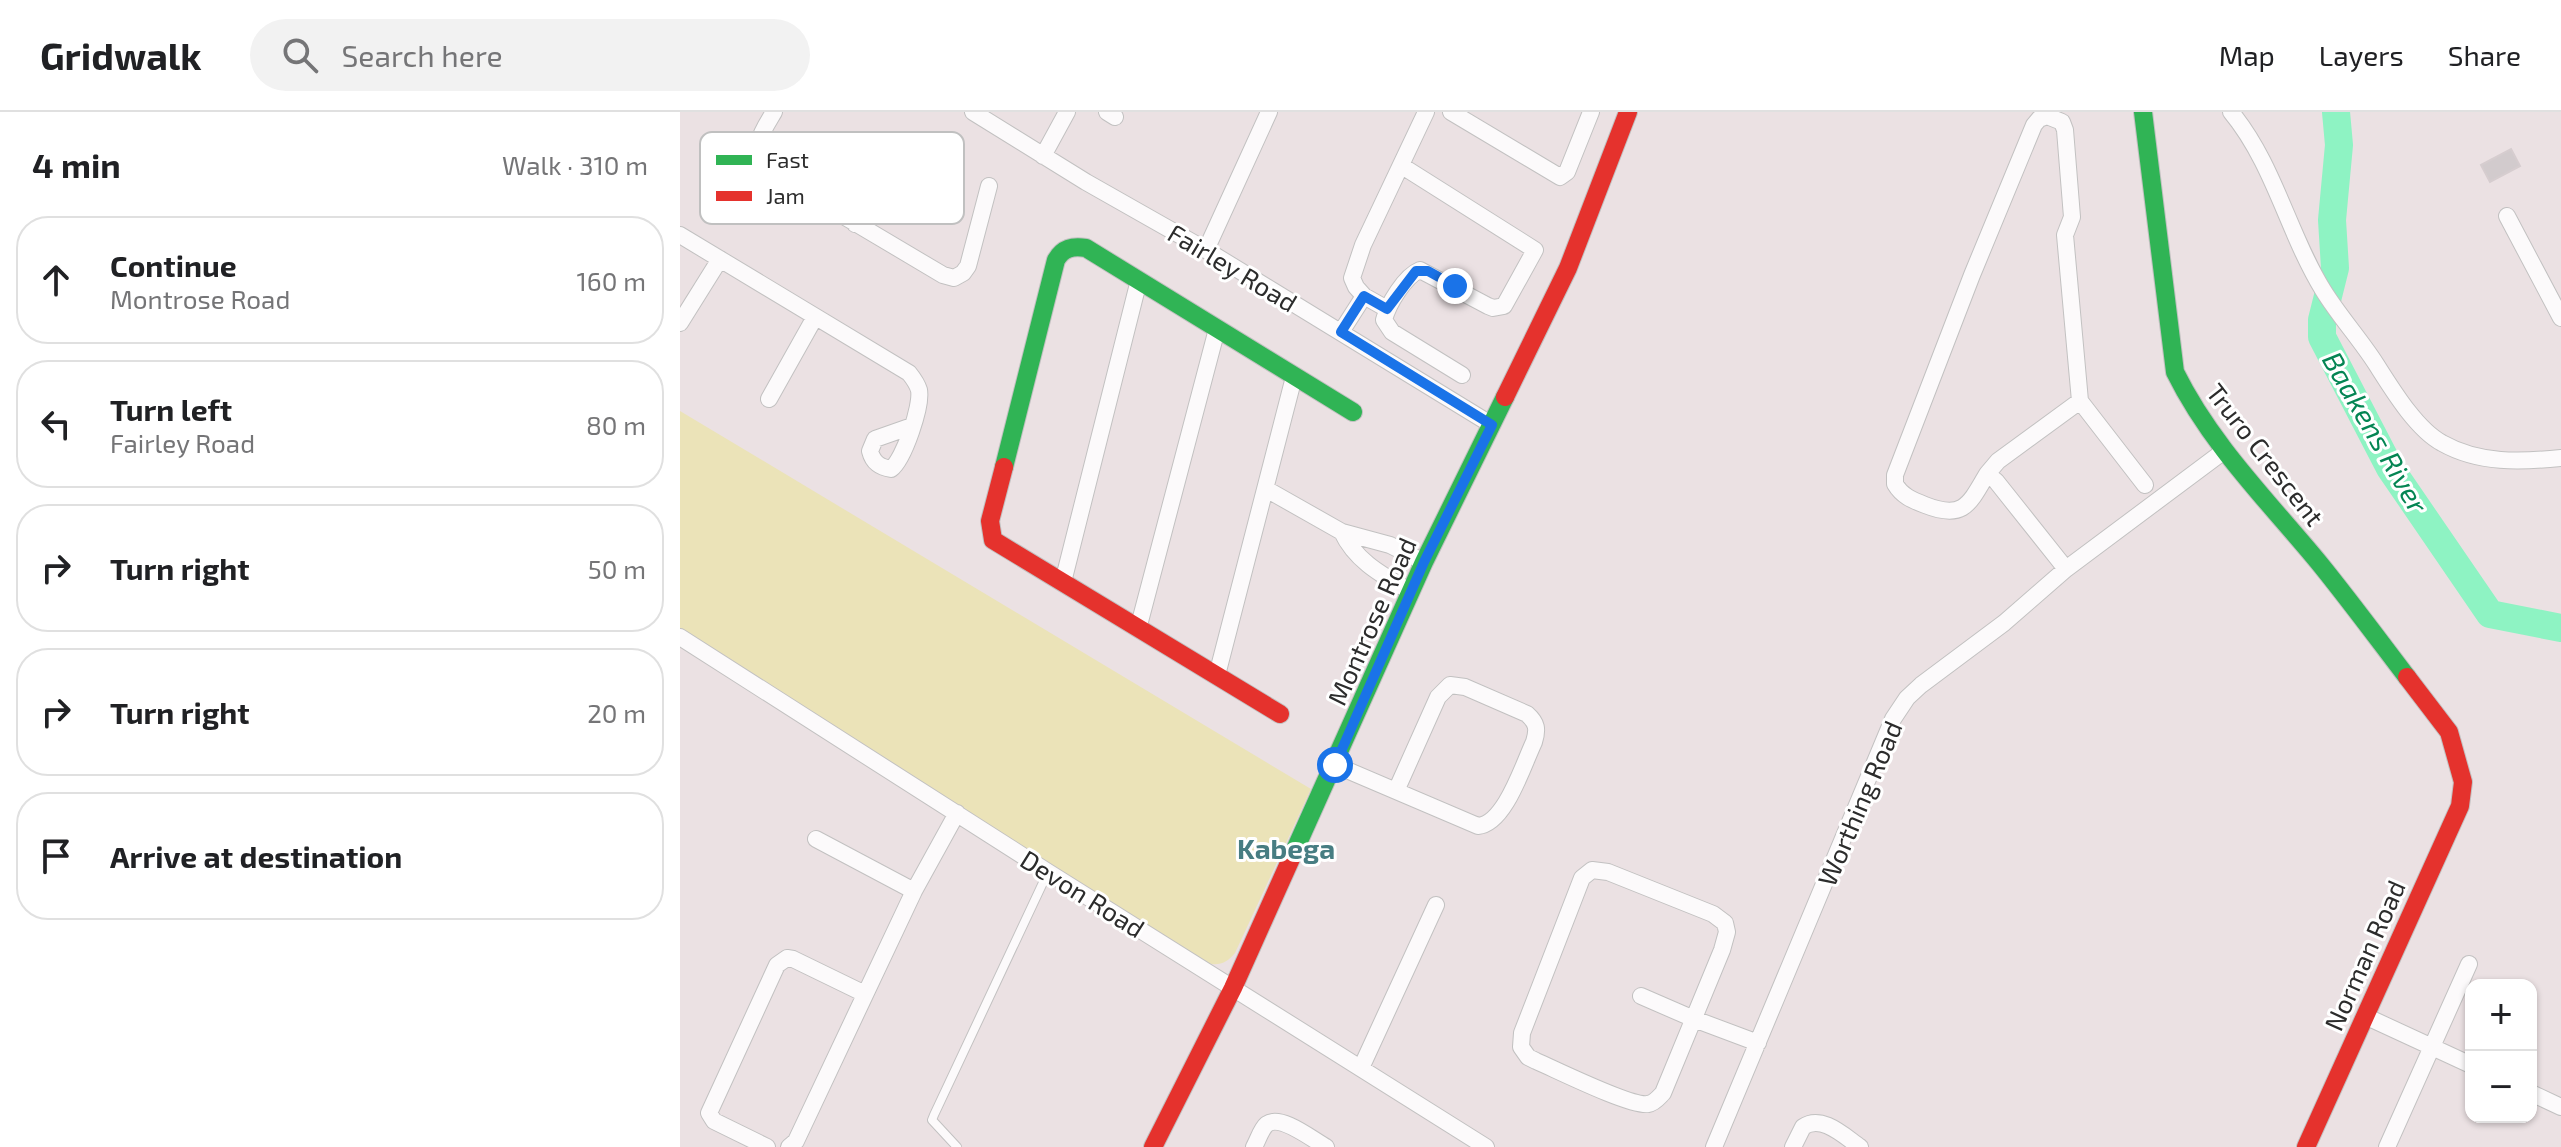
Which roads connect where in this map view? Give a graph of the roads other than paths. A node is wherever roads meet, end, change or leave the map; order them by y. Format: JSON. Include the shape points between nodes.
{"nodes":[{"id":1,"x":774,"y":112,"type":"edge"},
{"id":2,"x":973,"y":112,"type":"edge"},
{"id":3,"x":1067,"y":112,"type":"edge"},
{"id":4,"x":1269,"y":112,"type":"edge"},
{"id":5,"x":1426,"y":112,"type":"edge"},
{"id":6,"x":1451,"y":112,"type":"edge"},
{"id":7,"x":1591,"y":112,"type":"edge"},
{"id":8,"x":1628,"y":112,"type":"edge"},
{"id":9,"x":2143,"y":112,"type":"edge"},
{"id":10,"x":2231,"y":112,"type":"edge"},
{"id":11,"x":763,"y":132,"type":"edge"},
{"id":12,"x":1043,"y":156,"type":"junction"},
{"id":13,"x":1402,"y":166,"type":"junction"},
{"id":14,"x":989,"y":186,"type":"dead end"},
{"id":15,"x":2507,"y":216,"type":"dead end"},
{"id":16,"x":855,"y":224,"type":"edge"},
{"id":17,"x":680,"y":235,"type":"edge"},
{"id":18,"x":1206,"y":250,"type":"junction"},
{"id":19,"x":720,"y":259,"type":"junction"},
{"id":20,"x":1139,"y":280,"type":"junction"},
{"id":21,"x":1364,"y":296,"type":"junction"},
{"id":22,"x":1387,"y":309,"type":"junction"},
{"id":23,"x":815,"y":317,"type":"junction"},
{"id":24,"x":2561,"y":318,"type":"edge"},
{"id":25,"x":680,"y":323,"type":"edge"},
{"id":26,"x":1217,"y":329,"type":"junction"},
{"id":27,"x":1341,"y":332,"type":"junction"},
{"id":28,"x":1462,"y":375,"type":"dead end"},
{"id":29,"x":1294,"y":377,"type":"junction"},
{"id":30,"x":769,"y":399,"type":"dead end"},
{"id":31,"x":2080,"y":401,"type":"junction"},
{"id":32,"x":1353,"y":412,"type":"dead end"},
{"id":33,"x":1492,"y":425,"type":"junction"},
{"id":34,"x":912,"y":426,"type":"dead end"},
{"id":35,"x":2224,"y":451,"type":"junction"},
{"id":36,"x":2561,"y":458,"type":"edge"},
{"id":37,"x":1987,"y":474,"type":"junction"},
{"id":38,"x":2145,"y":485,"type":"dead end"},
{"id":39,"x":1266,"y":489,"type":"junction"},
{"id":40,"x":1342,"y":532,"type":"junction"},
{"id":41,"x":1424,"y":562,"type":"junction"},
{"id":42,"x":2066,"y":569,"type":"junction"},
{"id":43,"x":1063,"y":582,"type":"junction"},
{"id":44,"x":1411,"y":592,"type":"junction"},
{"id":45,"x":1138,"y":629,"type":"junction"},
{"id":46,"x":680,"y":637,"type":"edge"},
{"id":47,"x":1217,"y":675,"type":"junction"},
{"id":48,"x":1280,"y":714,"type":"dead end"},
{"id":49,"x":1335,"y":765,"type":"junction"},
{"id":50,"x":2463,"y":782,"type":"joint"},
{"id":51,"x":1396,"y":791,"type":"junction"},
{"id":52,"x":957,"y":813,"type":"junction"},
{"id":53,"x":816,"y":839,"type":"dead end"},
{"id":54,"x":1048,"y":872,"type":"junction"},
{"id":55,"x":914,"y":891,"type":"junction"},
{"id":56,"x":1436,"y":905,"type":"dead end"},
{"id":57,"x":2469,"y":964,"type":"dead end"},
{"id":58,"x":1233,"y":988,"type":"junction"},
{"id":59,"x":865,"y":994,"type":"junction"},
{"id":60,"x":1641,"y":996,"type":"dead end"},
{"id":61,"x":2365,"y":1016,"type":"junction"},
{"id":62,"x":1694,"y":1019,"type":"junction"},
{"id":63,"x":1758,"y":1043,"type":"junction"},
{"id":64,"x":2432,"y":1047,"type":"junction"},
{"id":65,"x":2465,"y":1062,"type":"edge"},
{"id":66,"x":1361,"y":1068,"type":"junction"},
{"id":67,"x":2537,"y":1096,"type":"edge"},
{"id":68,"x":2561,"y":1107,"type":"edge"},
{"id":69,"x":767,"y":1147,"type":"edge"},
{"id":70,"x":789,"y":1147,"type":"edge"},
{"id":71,"x":957,"y":1147,"type":"edge"},
{"id":72,"x":1153,"y":1147,"type":"edge"},
{"id":73,"x":1254,"y":1147,"type":"edge"},
{"id":74,"x":1326,"y":1147,"type":"edge"},
{"id":75,"x":1486,"y":1147,"type":"edge"},
{"id":76,"x":1714,"y":1147,"type":"edge"},
{"id":77,"x":1793,"y":1147,"type":"edge"},
{"id":78,"x":1860,"y":1147,"type":"edge"},
{"id":79,"x":2306,"y":1147,"type":"edge"},
{"id":80,"x":2387,"y":1147,"type":"edge"}],
"edges":[{"from":1,"to":11,"type":"street"},
{"from":2,"to":12,"type":"street","name":"Fairley Road"},
{"from":3,"to":12,"type":"street"},
{"from":4,"to":18,"type":"street"},
{"from":5,"to":13,"type":"street"},
{"from":6,"to":7,"type":"street","via":[[1560,177],[1567,172]]},
{"from":8,"to":33,"type":"street","name":"Montrose Road","via":[[1568,268]]},
{"from":9,"to":35,"type":"street","name":"Truro Crescent","via":[[2175,372]]},
{"from":10,"to":36,"type":"street","via":[[2258,151],[2328,297],[2424,429],[2441,443],[2485,459]]},
{"from":12,"to":18,"type":"street","name":"Fairley Road"},
{"from":13,"to":21,"type":"street","via":[[1356,263],[1352,278]]},
{"from":13,"to":22,"type":"street","via":[[1535,250],[1504,306],[1488,306],[1420,270],[1413,272]]},
{"from":14,"to":16,"type":"street","via":[[968,266],[954,278]]},
{"from":15,"to":24,"type":"street"},
{"from":17,"to":19,"type":"street"},
{"from":18,"to":27,"type":"street","name":"Fairley Road"},
{"from":19,"to":23,"type":"street"},
{"from":19,"to":25,"type":"street"},
{"from":20,"to":26,"type":"street"},
{"from":20,"to":43,"type":"street"},
{"from":20,"to":43,"type":"street","via":[[1086,248],[1061,251],[990,521],[993,540]]},
{"from":21,"to":22,"type":"street"},
{"from":21,"to":27,"type":"street"},
{"from":22,"to":28,"type":"street","via":[[1384,320],[1392,332]]},
{"from":23,"to":30,"type":"street"},
{"from":23,"to":34,"type":"street","via":[[909,373],[919,401]]},
{"from":26,"to":29,"type":"street"},
{"from":26,"to":45,"type":"street"},
{"from":27,"to":33,"type":"street","name":"Fairley Road"},
{"from":29,"to":32,"type":"street"},
{"from":29,"to":39,"type":"street"},
{"from":31,"to":37,"type":"street"},
{"from":31,"to":37,"type":"street","via":[[2065,235],[2072,217],[2065,130],[2062,122],[2047,116],[2034,125],[1972,275],[1895,484],[1910,499],[1954,512],[1973,498]]},
{"from":31,"to":38,"type":"street"},
{"from":33,"to":41,"type":"street","name":"Montrose Road"},
{"from":35,"to":42,"type":"street","name":"Worthing Road"},
{"from":35,"to":50,"type":"street","name":"Truro Crescent","via":[[2321,565],[2449,732]]},
{"from":37,"to":42,"type":"street"},
{"from":39,"to":40,"type":"street"},
{"from":39,"to":47,"type":"street"},
{"from":40,"to":41,"type":"street","via":[[1390,545]]},
{"from":40,"to":44,"type":"street","via":[[1369,567]]},
{"from":41,"to":44,"type":"street","name":"Montrose Road"},
{"from":42,"to":63,"type":"street","name":"Worthing Road","via":[[1921,685],[1893,719]]},
{"from":43,"to":45,"type":"street"},
{"from":44,"to":49,"type":"street","name":"Montrose Road"},
{"from":45,"to":47,"type":"street"},
{"from":46,"to":52,"type":"street","name":"Devon Road"},
{"from":47,"to":48,"type":"street"},
{"from":49,"to":51,"type":"street"},
{"from":49,"to":58,"type":"street","name":"Montrose Road"},
{"from":50,"to":61,"type":"street","name":"Norman Road","via":[[2460,806]]},
{"from":51,"to":51,"type":"street","via":[[1438,697],[1450,685],[1465,687],[1535,721],[1537,734],[1507,799],[1485,825]]},
{"from":52,"to":54,"type":"street","name":"Devon Road"},
{"from":52,"to":55,"type":"street"},
{"from":53,"to":55,"type":"street"},
{"from":54,"to":58,"type":"street","name":"Devon Road"},
{"from":54,"to":71,"type":"lane","via":[[932,1120]]},
{"from":55,"to":59,"type":"street"},
{"from":56,"to":66,"type":"street"},
{"from":57,"to":64,"type":"street"},
{"from":58,"to":66,"type":"street","name":"Devon Road"},
{"from":58,"to":72,"type":"street","name":"Montrose Road"},
{"from":59,"to":69,"type":"street","via":[[793,959],[777,965],[709,1113],[714,1121]]},
{"from":59,"to":70,"type":"street"},
{"from":60,"to":62,"type":"street"},
{"from":61,"to":64,"type":"street"},
{"from":61,"to":79,"type":"street","name":"Norman Road"},
{"from":62,"to":62,"type":"street","via":[[1725,940],[1725,923],[1608,872],[1586,873],[1522,1033],[1524,1052],[1627,1100],[1648,1104],[1663,1093]]},
{"from":62,"to":63,"type":"street"},
{"from":63,"to":76,"type":"street","name":"Worthing Road"},
{"from":64,"to":65,"type":"street"},
{"from":64,"to":80,"type":"street"},
{"from":66,"to":75,"type":"street","name":"Devon Road"},
{"from":67,"to":68,"type":"street"},
{"from":73,"to":74,"type":"street","via":[[1275,1121]]},
{"from":77,"to":78,"type":"street","via":[[1803,1127],[1816,1122]]}]}
